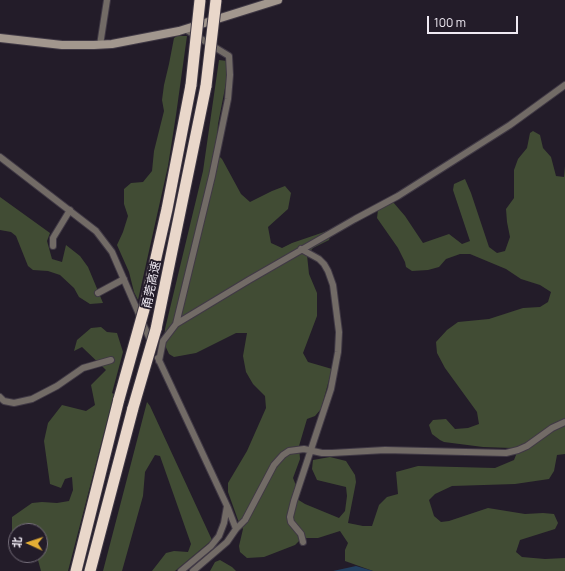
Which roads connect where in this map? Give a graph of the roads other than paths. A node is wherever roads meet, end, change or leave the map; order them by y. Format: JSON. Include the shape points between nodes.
{"nodes":[{"id":1,"x":107,"y":0,"type":"edge"},
{"id":2,"x":200,"y":0,"type":"edge"},
{"id":3,"x":216,"y":0,"type":"edge"},
{"id":4,"x":278,"y":0,"type":"edge"},
{"id":5,"x":185,"y":29,"type":"junction"},
{"id":6,"x":0,"y":38,"type":"edge"},
{"id":7,"x":100,"y":45,"type":"junction"},
{"id":8,"x":565,"y":85,"type":"edge"},
{"id":9,"x":0,"y":157,"type":"edge"},
{"id":10,"x":70,"y":210,"type":"junction"},
{"id":11,"x":53,"y":246,"type":"dead end"},
{"id":12,"x":301,"y":249,"type":"junction"},
{"id":13,"x":124,"y":279,"type":"junction"},
{"id":14,"x":98,"y":293,"type":"dead end"},
{"id":15,"x":176,"y":324,"type":"junction"},
{"id":16,"x":111,"y":360,"type":"dead end"},
{"id":17,"x":159,"y":360,"type":"junction"},
{"id":18,"x":1,"y":401,"type":"edge"},
{"id":19,"x":565,"y":422,"type":"edge"},
{"id":20,"x":310,"y":450,"type":"junction"},
{"id":21,"x":227,"y":506,"type":"junction"},
{"id":22,"x":236,"y":529,"type":"junction"},
{"id":23,"x":303,"y":542,"type":"dead end"},
{"id":24,"x":76,"y":571,"type":"edge"},
{"id":25,"x":90,"y":571,"type":"edge"},
{"id":26,"x":181,"y":571,"type":"edge"},
{"id":27,"x":192,"y":571,"type":"edge"}],
"edges":[{"from":1,"to":7,"type":"street"},
{"from":2,"to":24,"type":"highway","name":"甬莞高速","bridge":true,"via":[[191,85],[167,209],[145,306]]},
{"from":3,"to":25,"type":"highway","name":"甬莞高速","bridge":true,"via":[[206,86],[156,328]]},
{"from":4,"to":5,"type":"main road"},
{"from":5,"to":7,"type":"main road"},
{"from":5,"to":15,"type":"street","via":[[229,56],[230,75],[228,99],[212,176]]},
{"from":6,"to":7,"type":"main road","via":[[62,45]]},
{"from":8,"to":12,"type":"street","via":[[510,125],[398,196]]},
{"from":9,"to":10,"type":"street"},
{"from":10,"to":11,"type":"street","via":[[53,238]]},
{"from":10,"to":13,"type":"street","via":[[96,231],[112,252]]},
{"from":12,"to":15,"type":"street"},
{"from":12,"to":20,"type":"street","via":[[319,259],[328,271],[333,285],[339,332],[331,389]]},
{"from":13,"to":14,"type":"street"},
{"from":13,"to":17,"type":"street"},
{"from":15,"to":17,"type":"street","via":[[163,341]]},
{"from":16,"to":18,"type":"street","via":[[83,368],[32,399],[14,403]]},
{"from":17,"to":21,"type":"street"},
{"from":19,"to":20,"type":"street","via":[[527,446],[506,453],[385,450],[332,453]]},
{"from":20,"to":22,"type":"street","via":[[289,451],[283,455],[274,465],[245,520]]},
{"from":20,"to":23,"type":"street","via":[[290,517],[291,522],[302,534]]},
{"from":21,"to":22,"type":"street"},
{"from":21,"to":26,"type":"street","via":[[219,536]]},
{"from":22,"to":27,"type":"street","via":[[227,542]]}]}
